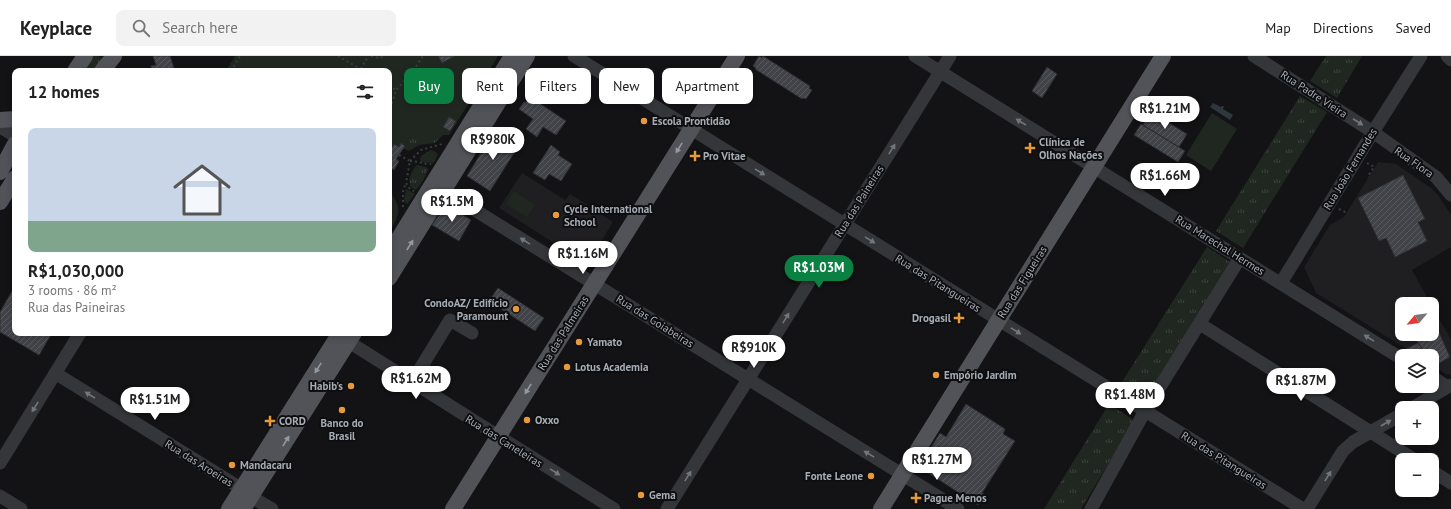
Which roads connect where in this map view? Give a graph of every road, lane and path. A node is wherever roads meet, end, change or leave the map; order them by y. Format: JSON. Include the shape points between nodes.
{"nodes":[{"id":1,"x":240,"y":56,"type":"edge"},
{"id":2,"x":338,"y":56,"type":"edge"},
{"id":3,"x":370,"y":56,"type":"edge"},
{"id":4,"x":385,"y":56,"type":"edge"},
{"id":5,"x":423,"y":56,"type":"edge"},
{"id":6,"x":512,"y":56,"type":"edge"},
{"id":7,"x":527,"y":56,"type":"edge"},
{"id":8,"x":574,"y":56,"type":"edge"},
{"id":9,"x":736,"y":56,"type":"edge"},
{"id":10,"x":915,"y":56,"type":"edge"},
{"id":11,"x":950,"y":56,"type":"edge"},
{"id":12,"x":1163,"y":56,"type":"edge"},
{"id":13,"x":1254,"y":56,"type":"edge"},
{"id":14,"x":1421,"y":56,"type":"edge"},
{"id":15,"x":1447,"y":56,"type":"edge"},
{"id":16,"x":111,"y":57,"type":"edge"},
{"id":17,"x":1451,"y":60,"type":"edge"},
{"id":18,"x":104,"y":68,"type":"edge"},
{"id":19,"x":233,"y":68,"type":"edge"},
{"id":20,"x":359,"y":68,"type":"edge"},
{"id":21,"x":362,"y":68,"type":"edge"},
{"id":22,"x":940,"y":72,"type":"junction"},
{"id":23,"x":392,"y":88,"type":"edge"},
{"id":24,"x":396,"y":90,"type":"junction"},
{"id":25,"x":392,"y":103,"type":"edge"},
{"id":26,"x":12,"y":119,"type":"edge"},
{"id":27,"x":0,"y":120,"type":"edge"},
{"id":28,"x":0,"y":127,"type":"edge"},
{"id":29,"x":691,"y":129,"type":"junction"},
{"id":30,"x":1373,"y":132,"type":"junction"},
{"id":31,"x":12,"y":134,"type":"edge"},
{"id":32,"x":448,"y":142,"type":"dead end"},
{"id":33,"x":0,"y":144,"type":"edge"},
{"id":34,"x":12,"y":149,"type":"edge"},
{"id":35,"x":399,"y":155,"type":"dead end"},
{"id":36,"x":1358,"y":157,"type":"junction"},
{"id":37,"x":410,"y":161,"type":"junction"},
{"id":38,"x":434,"y":165,"type":"dead end"},
{"id":39,"x":2,"y":167,"type":"edge"},
{"id":40,"x":1094,"y":167,"type":"junction"},
{"id":41,"x":1369,"y":177,"type":"dead end"},
{"id":42,"x":406,"y":182,"type":"junction"},
{"id":43,"x":12,"y":183,"type":"edge"},
{"id":44,"x":438,"y":187,"type":"junction"},
{"id":45,"x":1449,"y":188,"type":"edge"},
{"id":46,"x":416,"y":192,"type":"dead end"},
{"id":47,"x":0,"y":202,"type":"edge"},
{"id":48,"x":403,"y":208,"type":"dead end"},
{"id":49,"x":845,"y":224,"type":"junction"},
{"id":50,"x":392,"y":250,"type":"edge"},
{"id":51,"x":1240,"y":258,"type":"junction"},
{"id":52,"x":392,"y":272,"type":"edge"},
{"id":53,"x":594,"y":283,"type":"junction"},
{"id":54,"x":1281,"y":284,"type":"junction"},
{"id":55,"x":999,"y":320,"type":"junction"},
{"id":56,"x":1200,"y":324,"type":"junction"},
{"id":57,"x":472,"y":333,"type":"dead end"},
{"id":58,"x":78,"y":336,"type":"edge"},
{"id":59,"x":342,"y":336,"type":"edge"},
{"id":60,"x":344,"y":336,"type":"edge"},
{"id":61,"x":1395,"y":355,"type":"edge"},
{"id":62,"x":55,"y":373,"type":"junction"},
{"id":63,"x":748,"y":380,"type":"junction"},
{"id":64,"x":1439,"y":381,"type":"edge"},
{"id":65,"x":412,"y":382,"type":"junction"},
{"id":66,"x":1449,"y":386,"type":"edge"},
{"id":67,"x":1424,"y":401,"type":"edge"},
{"id":68,"x":1145,"y":411,"type":"junction"},
{"id":69,"x":1395,"y":418,"type":"edge"},
{"id":70,"x":1371,"y":432,"type":"junction"},
{"id":71,"x":498,"y":437,"type":"junction"},
{"id":72,"x":1404,"y":453,"type":"edge"},
{"id":73,"x":0,"y":463,"type":"edge"},
{"id":74,"x":903,"y":474,"type":"junction"},
{"id":75,"x":1439,"y":475,"type":"edge"},
{"id":76,"x":1451,"y":483,"type":"edge"},
{"id":77,"x":0,"y":496,"type":"edge"},
{"id":78,"x":245,"y":498,"type":"edge"},
{"id":79,"x":21,"y":509,"type":"edge"},
{"id":80,"x":229,"y":509,"type":"edge"},
{"id":81,"x":272,"y":509,"type":"edge"},
{"id":82,"x":453,"y":509,"type":"edge"},
{"id":83,"x":614,"y":509,"type":"edge"},
{"id":84,"x":667,"y":509,"type":"edge"},
{"id":85,"x":881,"y":509,"type":"edge"},
{"id":86,"x":958,"y":509,"type":"edge"},
{"id":87,"x":1091,"y":509,"type":"edge"},
{"id":88,"x":1303,"y":509,"type":"edge"},
{"id":89,"x":1307,"y":509,"type":"edge"}],
"edges":[{"from":1,"to":19,"type":"path"},
{"from":2,"to":20,"type":"path"},
{"from":3,"to":4,"type":"path"},
{"from":3,"to":21,"type":"path"},
{"from":5,"to":24,"type":"path"},
{"from":6,"to":44,"type":"main road"},
{"from":7,"to":44,"type":"main road"},
{"from":8,"to":29,"type":"street","name":"Rua das Pitangueiras"},
{"from":9,"to":29,"type":"main road","name":"Rua das Palmeiras"},
{"from":10,"to":22,"type":"street","name":"Rua Marechal Hermes"},
{"from":11,"to":22,"type":"street","name":"Rua das Paineiras"},
{"from":12,"to":40,"type":"main road","name":"Rua das Figueiras"},
{"from":13,"to":30,"type":"street","name":"Rua Padre Vieira","one_way":true},
{"from":14,"to":30,"type":"street","name":"Rua João Fernandes"},
{"from":15,"to":17,"type":"street"},
{"from":16,"to":18,"type":"main road"},
{"from":40,"to":22,"type":"street","name":"Rua Marechal Hermes","one_way":true},
{"from":49,"to":22,"type":"street","name":"Rua das Paineiras","one_way":true},
{"from":23,"to":24,"type":"path"},
{"from":24,"to":25,"type":"path"},
{"from":26,"to":27,"type":"main road"},
{"from":28,"to":31,"type":"street"},
{"from":29,"to":49,"type":"street","name":"Rua das Pitangueiras","one_way":true},
{"from":29,"to":53,"type":"main road","name":"Rua das Palmeiras","one_way":true},
{"from":30,"to":36,"type":"street","name":"Rua João Fernandes"},
{"from":30,"to":45,"type":"street","name":"Rua Flora"},
{"from":32,"to":37,"type":"path","via":[[422,150]]},
{"from":33,"to":39,"type":"main road"},
{"from":34,"to":39,"type":"main road"},
{"from":35,"to":37,"type":"path"},
{"from":36,"to":41,"type":"path","via":[[1374,167]]},
{"from":36,"to":54,"type":"street","name":"Rua João Fernandes"},
{"from":37,"to":38,"type":"path"},
{"from":37,"to":42,"type":"path"},
{"from":40,"to":51,"type":"street","name":"Rua Marechal Hermes"},
{"from":40,"to":55,"type":"main road","name":"Rua das Figueiras"},
{"from":42,"to":46,"type":"path","via":[[410,189]]},
{"from":42,"to":48,"type":"path"},
{"from":43,"to":47,"type":"main road"},
{"from":44,"to":50,"type":"main road"},
{"from":52,"to":44,"type":"main road","one_way":true},
{"from":53,"to":44,"type":"street","name":"Rua das Goiabeiras","one_way":true},
{"from":49,"to":55,"type":"street","name":"Rua das Pitangueiras","one_way":true},
{"from":63,"to":49,"type":"street","name":"Rua das Paineiras","one_way":true},
{"from":51,"to":54,"type":"street","name":"Rua Marechal Hermes"},
{"from":51,"to":56,"type":"street"},
{"from":53,"to":63,"type":"street","name":"Rua das Goiabeiras"},
{"from":53,"to":71,"type":"main road","name":"Rua das Palmeiras","one_way":true},
{"from":61,"to":54,"type":"street","name":"Rua Marechal Hermes","one_way":true},
{"from":55,"to":68,"type":"street","name":"Rua das Pitangueiras","one_way":true},
{"from":55,"to":74,"type":"main road","name":"Rua das Figueiras"},
{"from":56,"to":68,"type":"street"},
{"from":56,"to":70,"type":"street"},
{"from":57,"to":65,"type":"street","via":[[450,320]]},
{"from":58,"to":62,"type":"street"},
{"from":59,"to":78,"type":"main road"},
{"from":60,"to":65,"type":"street","name":"Rua das Caneleiras"},
{"from":62,"to":73,"type":"street","one_way":true},
{"from":78,"to":62,"type":"street","name":"Rua das Aroeiras","one_way":true},
{"from":74,"to":63,"type":"street","name":"Rua das Goiabeiras","one_way":true},
{"from":84,"to":63,"type":"street","name":"Rua das Paineiras","one_way":true},
{"from":64,"to":66,"type":"street"},
{"from":65,"to":71,"type":"street","name":"Rua das Caneleiras"},
{"from":66,"to":67,"type":"street"},
{"from":68,"to":87,"type":"street"},
{"from":68,"to":88,"type":"street","name":"Rua das Pitangueiras"},
{"from":70,"to":69,"type":"street","one_way":true},
{"from":70,"to":72,"type":"street"},
{"from":89,"to":70,"type":"street","one_way":true,"via":[[1343,451],[1352,442]]},
{"from":71,"to":82,"type":"main road","name":"Rua das Palmeiras"},
{"from":71,"to":83,"type":"street","name":"Rua das Caneleiras","one_way":true},
{"from":74,"to":85,"type":"main road","name":"Rua das Figueiras"},
{"from":74,"to":86,"type":"street","name":"Rua das Goiabeiras"},
{"from":75,"to":76,"type":"street"},
{"from":77,"to":79,"type":"street"},
{"from":78,"to":80,"type":"main road"},
{"from":78,"to":81,"type":"street","name":"Rua das Aroeiras"}]}
